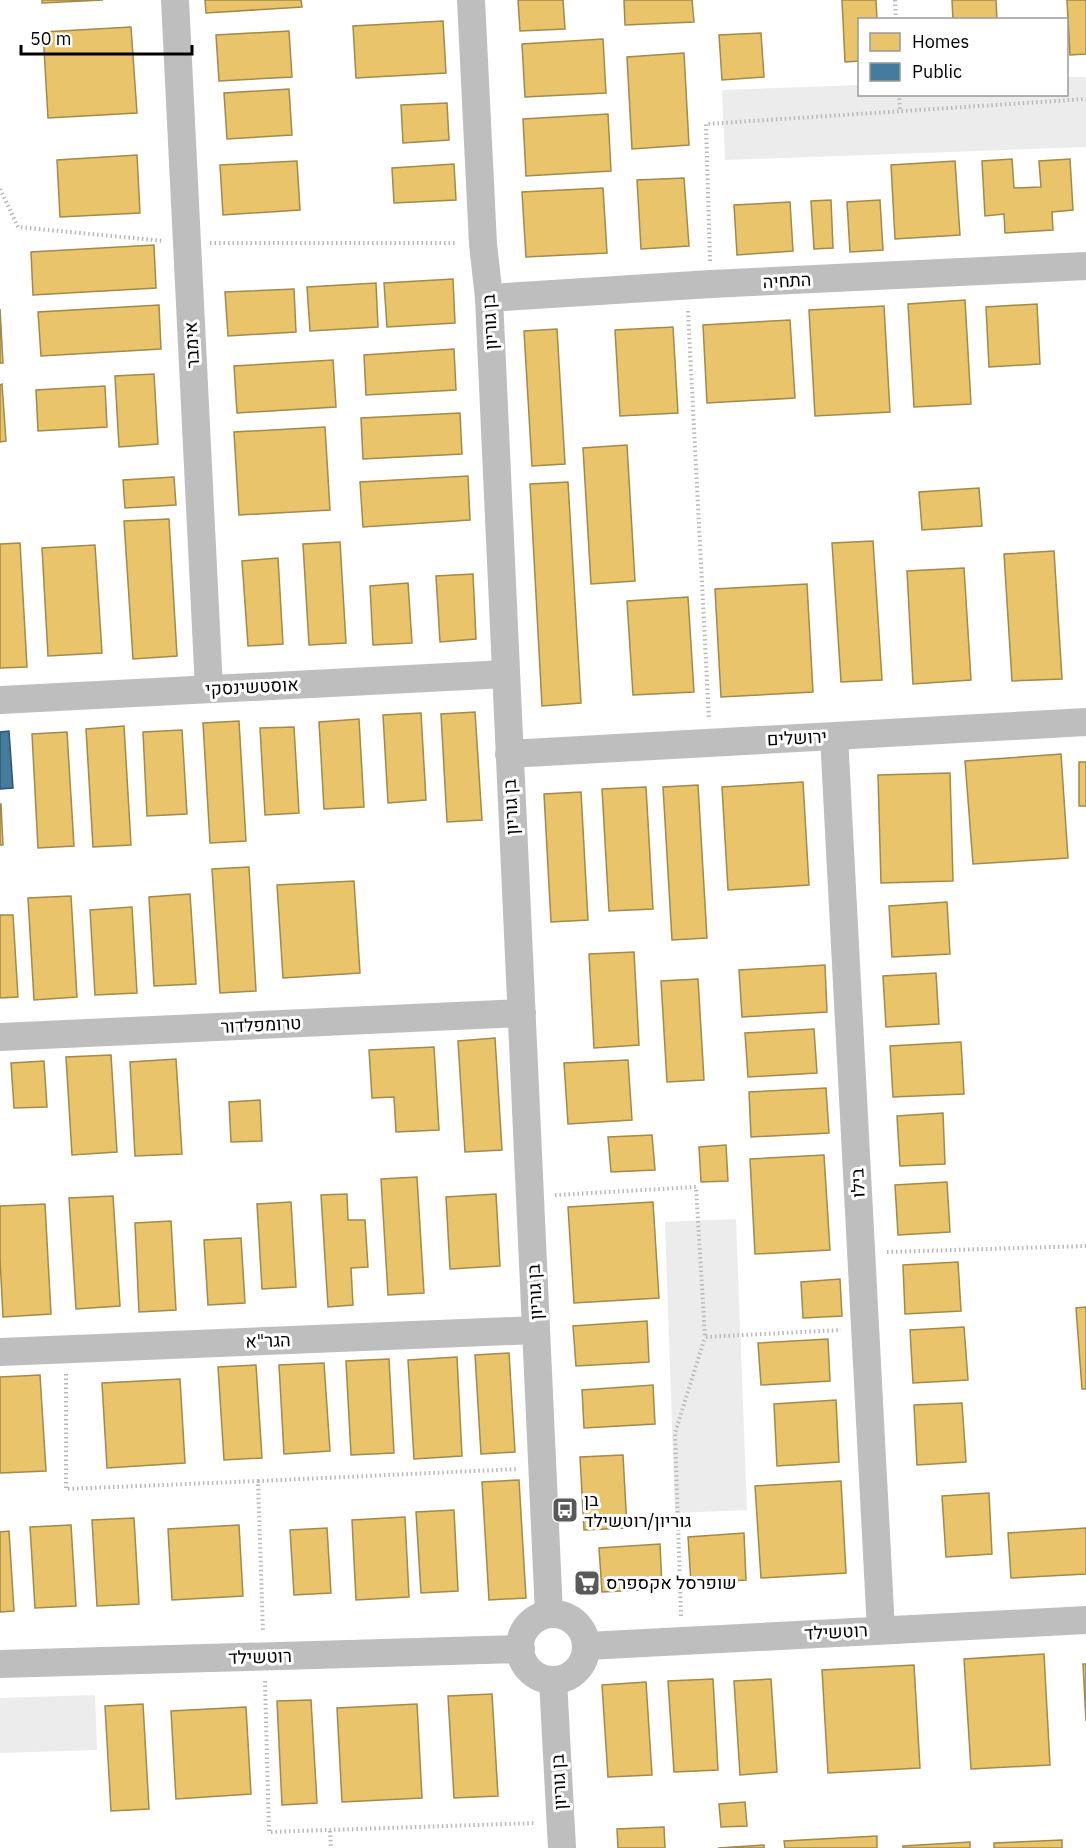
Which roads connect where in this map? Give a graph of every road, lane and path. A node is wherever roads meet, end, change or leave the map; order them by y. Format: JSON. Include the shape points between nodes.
{"nodes":[{"id":1,"x":175,"y":0,"type":"edge"},
{"id":2,"x":471,"y":0,"type":"edge"},
{"id":3,"x":895,"y":0,"type":"edge"},
{"id":4,"x":896,"y":18,"type":"edge"},
{"id":5,"x":899,"y":96,"type":"edge"},
{"id":6,"x":1086,"y":99,"type":"edge"},
{"id":7,"x":900,"y":111,"type":"junction"},
{"id":8,"x":0,"y":189,"type":"edge"},
{"id":9,"x":187,"y":243,"type":"junction"},
{"id":10,"x":483,"y":243,"type":"junction"},
{"id":11,"x":1086,"y":266,"type":"edge"},
{"id":12,"x":699,"y":285,"type":"junction"},
{"id":13,"x":489,"y":298,"type":"junction"},
{"id":14,"x":505,"y":674,"type":"junction"},
{"id":15,"x":209,"y":689,"type":"junction"},
{"id":16,"x":0,"y":700,"type":"edge"},
{"id":17,"x":1086,"y":722,"type":"edge"},
{"id":18,"x":834,"y":736,"type":"junction"},
{"id":19,"x":710,"y":743,"type":"junction"},
{"id":20,"x":509,"y":754,"type":"junction"},
{"id":21,"x":522,"y":1013,"type":"junction"},
{"id":22,"x":0,"y":1037,"type":"edge"},
{"id":23,"x":530,"y":1197,"type":"junction"},
{"id":24,"x":1086,"y":1246,"type":"edge"},
{"id":25,"x":862,"y":1252,"type":"junction"},
{"id":26,"x":866,"y":1329,"type":"junction"},
{"id":27,"x":536,"y":1330,"type":"junction"},
{"id":28,"x":705,"y":1337,"type":"junction"},
{"id":29,"x":66,"y":1349,"type":"junction"},
{"id":30,"x":0,"y":1352,"type":"edge"},
{"id":31,"x":543,"y":1468,"type":"junction"},
{"id":32,"x":258,"y":1481,"type":"junction"},
{"id":33,"x":549,"y":1614,"type":"junction"},
{"id":34,"x":1086,"y":1620,"type":"edge"},
{"id":35,"x":881,"y":1630,"type":"junction"},
{"id":36,"x":682,"y":1641,"type":"junction"},
{"id":37,"x":587,"y":1646,"type":"junction"},
{"id":38,"x":521,"y":1649,"type":"junction"},
{"id":39,"x":264,"y":1657,"type":"junction"},
{"id":40,"x":0,"y":1664,"type":"edge"},
{"id":41,"x":553,"y":1680,"type":"junction"},
{"id":42,"x":330,"y":1831,"type":"junction"},
{"id":43,"x":562,"y":1835,"type":"edge"},
{"id":44,"x":332,"y":1848,"type":"edge"}],
"edges":[{"from":1,"to":9,"type":"street","name":"אימבר"},
{"from":2,"to":10,"type":"street","name":"בן גוריון"},
{"from":3,"to":4,"type":"path"},
{"from":5,"to":7,"type":"path"},
{"from":6,"to":7,"type":"path"},
{"from":7,"to":12,"type":"path","via":[[706,124]]},
{"from":8,"to":9,"type":"path","via":[[18,227]]},
{"from":9,"to":10,"type":"path"},
{"from":9,"to":15,"type":"street","name":"אימבר"},
{"from":10,"to":13,"type":"street","name":"בן גוריון"},
{"from":11,"to":12,"type":"street","name":"התחיה"},
{"from":12,"to":13,"type":"street","name":"התחיה"},
{"from":12,"to":19,"type":"path"},
{"from":13,"to":14,"type":"street","name":"בן גוריון"},
{"from":14,"to":15,"type":"street","name":"אוסטשינסקי"},
{"from":14,"to":20,"type":"street","name":"בן גוריון"},
{"from":15,"to":16,"type":"street","name":"אוסטשינסקי"},
{"from":17,"to":18,"type":"street","name":"ירושלים"},
{"from":18,"to":19,"type":"street","name":"ירושלים"},
{"from":18,"to":25,"type":"street","name":"בילו"},
{"from":19,"to":20,"type":"street","name":"ירושלים"},
{"from":20,"to":21,"type":"street","name":"בן גוריון"},
{"from":21,"to":22,"type":"street","name":"טרומפלדור"},
{"from":21,"to":23,"type":"street","name":"בן גוריון"},
{"from":23,"to":27,"type":"street","name":"בן גוריון"},
{"from":23,"to":28,"type":"path","via":[[696,1187]]},
{"from":24,"to":25,"type":"path"},
{"from":25,"to":26,"type":"street","name":"בילו"},
{"from":26,"to":28,"type":"path"},
{"from":26,"to":35,"type":"street","name":"בילו"},
{"from":27,"to":29,"type":"street","name":"הגר\"א"},
{"from":27,"to":31,"type":"street","name":"בן גוריון"},
{"from":28,"to":36,"type":"path","via":[[675,1433]]},
{"from":29,"to":30,"type":"street","name":"הגר\"א"},
{"from":29,"to":32,"type":"path","via":[[66,1489]]},
{"from":31,"to":32,"type":"path"},
{"from":31,"to":33,"type":"street","name":"בן גוריון"},
{"from":32,"to":39,"type":"path"},
{"from":33,"to":37,"type":"street","via":[[571,1619],[580,1627]]},
{"from":33,"to":38,"type":"street","via":[[528,1625]]},
{"from":34,"to":35,"type":"street","name":"רוטשילד"},
{"from":35,"to":36,"type":"street","name":"רוטשילד"},
{"from":36,"to":37,"type":"street","name":"רוטשילד"},
{"from":37,"to":41,"type":"street","via":[[584,1662],[577,1671],[567,1678]]},
{"from":38,"to":39,"type":"street","name":"רוטשילד"},
{"from":38,"to":41,"type":"street","via":[[525,1665],[536,1676]]},
{"from":39,"to":40,"type":"street","name":"רוטשילד"},
{"from":39,"to":42,"type":"path","via":[[269,1832]]},
{"from":41,"to":43,"type":"street","name":"בן גוריון"},
{"from":42,"to":43,"type":"path"},
{"from":42,"to":44,"type":"path"}]}
